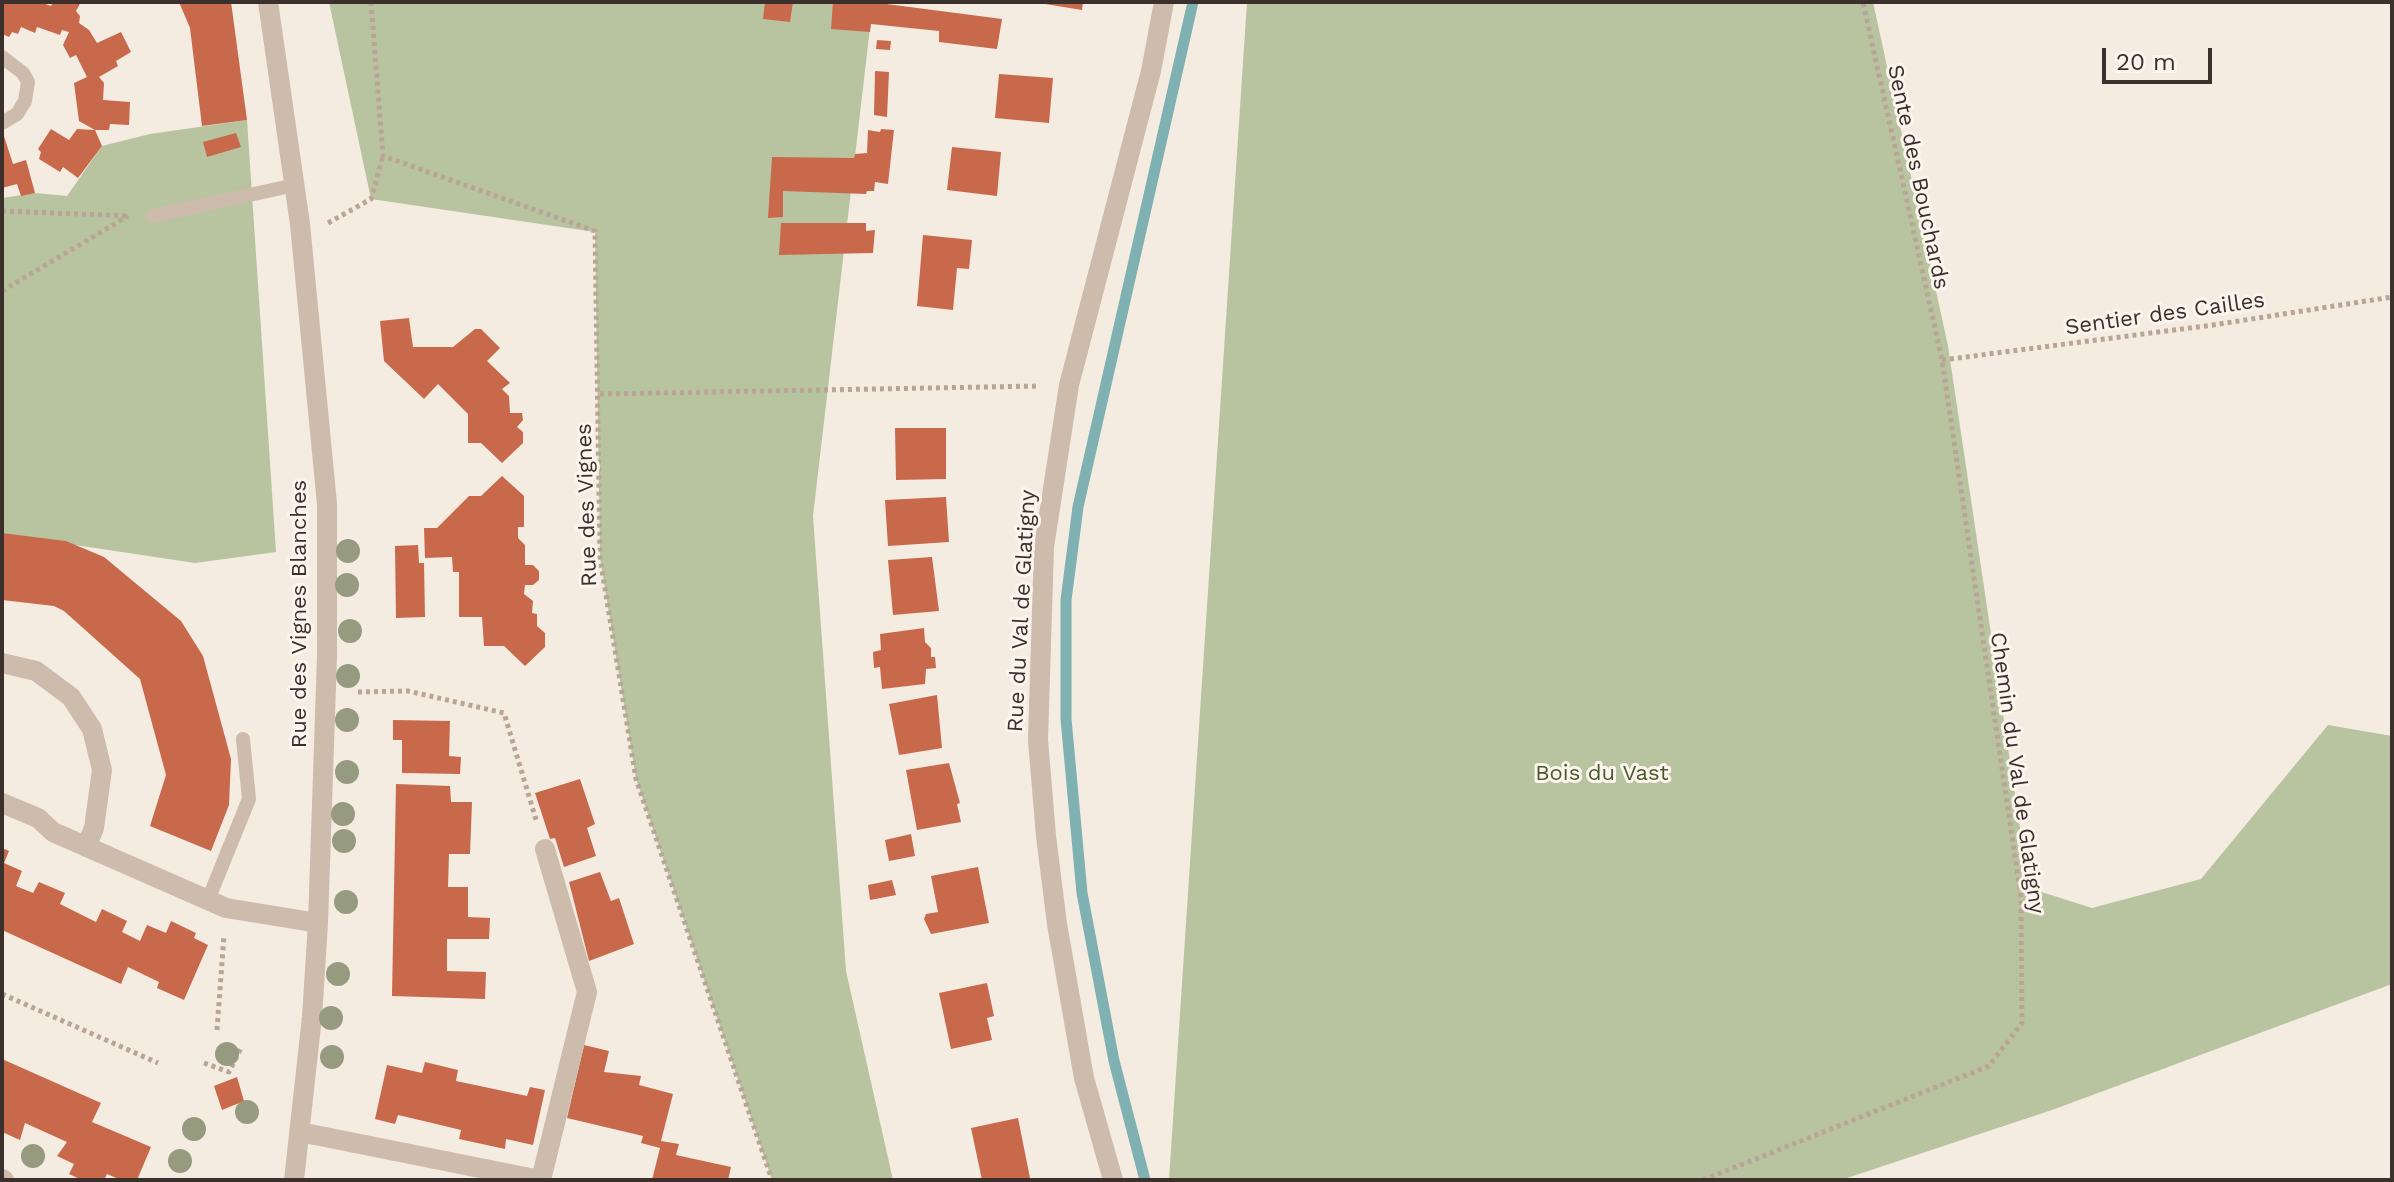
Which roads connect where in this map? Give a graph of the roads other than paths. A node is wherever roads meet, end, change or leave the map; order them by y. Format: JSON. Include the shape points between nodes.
{"nodes":[{"id":1,"x":268,"y":2,"type":"edge"},
{"id":2,"x":1164,"y":2,"type":"edge"},
{"id":3,"x":2,"y":57,"type":"edge"},
{"id":4,"x":2,"y":123,"type":"edge"},
{"id":5,"x":295,"y":185,"type":"junction"},
{"id":6,"x":153,"y":216,"type":"road end"},
{"id":7,"x":2,"y":663,"type":"edge"},
{"id":8,"x":243,"y":739,"type":"dead end"},
{"id":9,"x":2,"y":803,"type":"edge"},
{"id":10,"x":86,"y":847,"type":"junction"},
{"id":11,"x":545,"y":849,"type":"road end"},
{"id":12,"x":208,"y":900,"type":"junction"},
{"id":13,"x":318,"y":923,"type":"junction"},
{"id":14,"x":300,"y":1132,"type":"junction"},
{"id":15,"x":294,"y":1180,"type":"edge"},
{"id":16,"x":540,"y":1180,"type":"edge"},
{"id":17,"x":1113,"y":1180,"type":"edge"}],
"edges":[{"from":1,"to":5,"type":"street","name":"Rue des Vignes Blanches"},
{"from":2,"to":17,"type":"street","name":"Rue du Val de Glatigny","via":[[1069,385],[1044,547],[1038,740],[1057,924],[1084,1078]]},
{"from":3,"to":4,"type":"lane","via":[[28,82],[17,114]]},
{"from":5,"to":6,"type":"lane"},
{"from":5,"to":13,"type":"street","name":"Rue des Vignes Blanches","via":[[327,504]]},
{"from":7,"to":10,"type":"street","via":[[36,671],[71,697],[92,729],[102,770]]},
{"from":8,"to":12,"type":"lane","via":[[249,799]]},
{"from":9,"to":10,"type":"street"},
{"from":10,"to":12,"type":"street"},
{"from":11,"to":16,"type":"street","via":[[587,992]]},
{"from":12,"to":13,"type":"street","via":[[226,908]]},
{"from":13,"to":14,"type":"street","name":"Rue des Vignes Blanches"},
{"from":14,"to":15,"type":"street","name":"Rue des Vignes Blanches"},
{"from":14,"to":16,"type":"street"}]}
